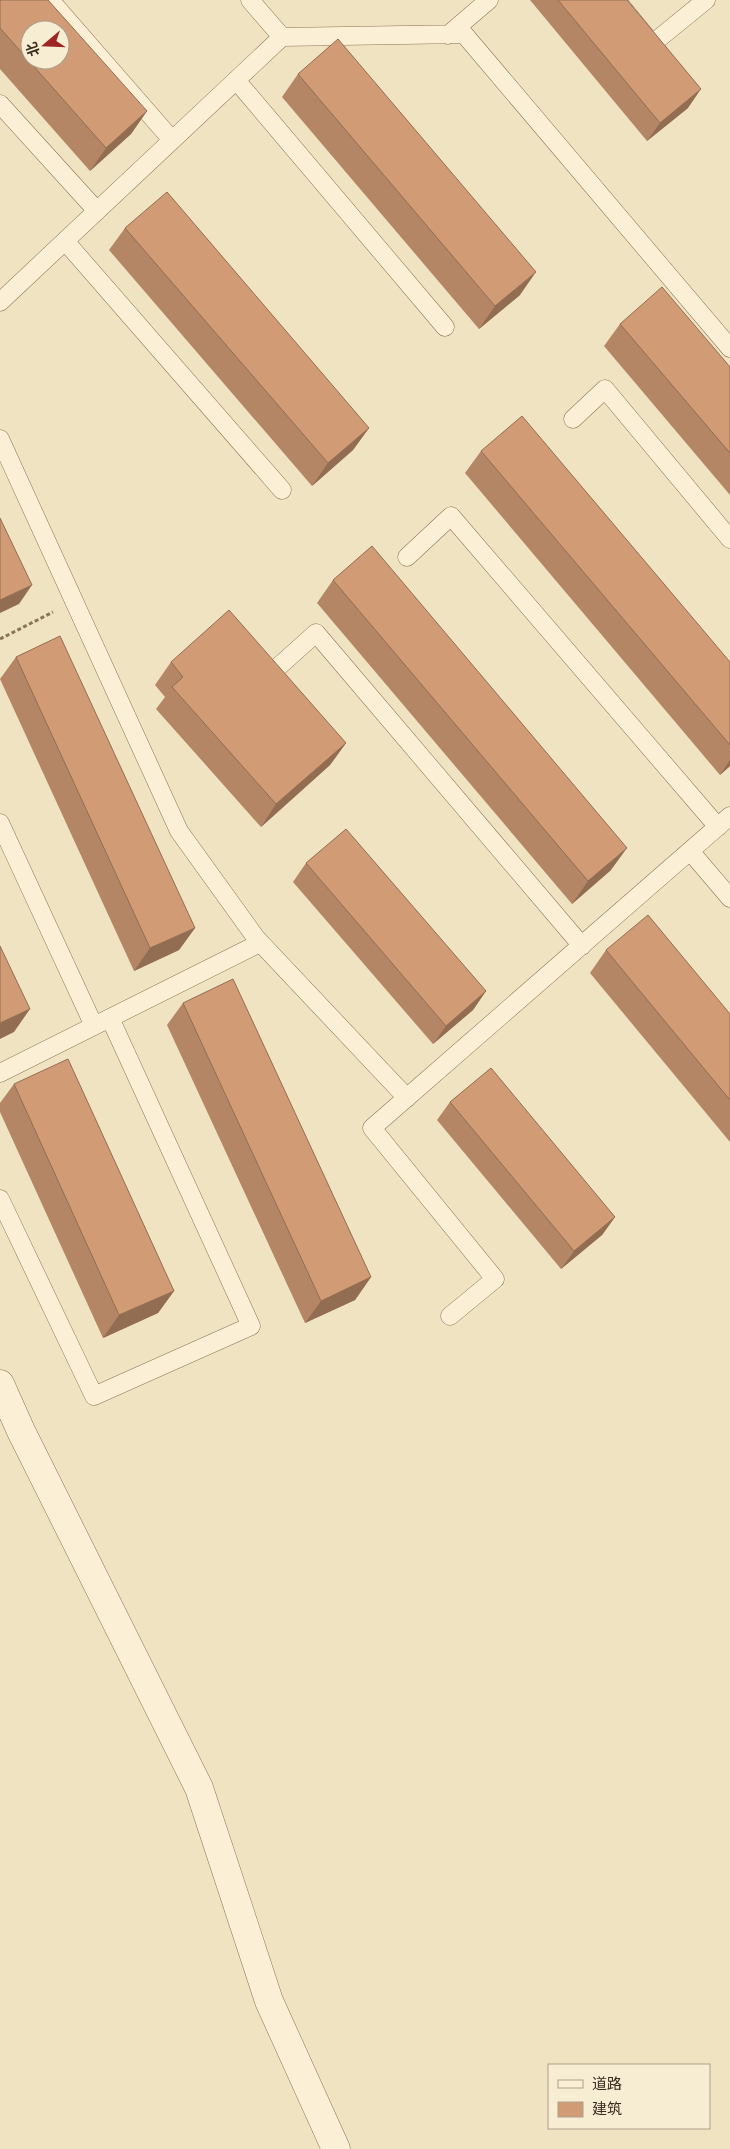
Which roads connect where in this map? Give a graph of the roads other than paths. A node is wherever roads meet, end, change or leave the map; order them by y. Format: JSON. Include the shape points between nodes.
{"nodes":[{"id":1,"x":50,"y":0,"type":"edge"},
{"id":2,"x":250,"y":0,"type":"edge"},
{"id":3,"x":488,"y":0,"type":"edge"},
{"id":4,"x":616,"y":0,"type":"edge"},
{"id":5,"x":706,"y":0,"type":"edge"},
{"id":6,"x":448,"y":35,"type":"junction"},
{"id":7,"x":282,"y":37,"type":"junction"},
{"id":8,"x":236,"y":80,"type":"junction"},
{"id":9,"x":0,"y":104,"type":"edge"},
{"id":10,"x":172,"y":140,"type":"junction"},
{"id":11,"x":97,"y":211,"type":"junction"},
{"id":12,"x":65,"y":241,"type":"junction"},
{"id":13,"x":0,"y":302,"type":"edge"},
{"id":14,"x":444,"y":328,"type":"dead end"},
{"id":15,"x":730,"y":348,"type":"edge"},
{"id":16,"x":573,"y":419,"type":"dead end"},
{"id":17,"x":0,"y":439,"type":"edge"},
{"id":18,"x":282,"y":490,"type":"dead end"},
{"id":19,"x":730,"y":539,"type":"edge"},
{"id":20,"x":407,"y":557,"type":"dead end"},
{"id":21,"x":276,"y":668,"type":"edge"},
{"id":22,"x":724,"y":822,"type":"edge"},
{"id":23,"x":0,"y":823,"type":"edge"},
{"id":24,"x":690,"y":851,"type":"junction"},
{"id":25,"x":730,"y":898,"type":"edge"},
{"id":26,"x":260,"y":943,"type":"junction"},
{"id":27,"x":582,"y":946,"type":"junction"},
{"id":28,"x":102,"y":1022,"type":"junction"},
{"id":29,"x":0,"y":1073,"type":"edge"},
{"id":30,"x":407,"y":1098,"type":"junction"},
{"id":31,"x":0,"y":1199,"type":"edge"},
{"id":32,"x":450,"y":1316,"type":"dead end"},
{"id":33,"x":0,"y":1384,"type":"edge"},
{"id":34,"x":336,"y":2149,"type":"edge"}],
"edges":[{"from":1,"to":10,"type":"lane"},
{"from":2,"to":7,"type":"lane"},
{"from":3,"to":6,"type":"lane"},
{"from":4,"to":5,"type":"lane","via":[[652,44]]},
{"from":6,"to":7,"type":"lane"},
{"from":6,"to":15,"type":"lane","via":[[464,34]]},
{"from":7,"to":8,"type":"lane"},
{"from":8,"to":10,"type":"lane"},
{"from":8,"to":14,"type":"lane"},
{"from":9,"to":11,"type":"lane"},
{"from":10,"to":11,"type":"lane"},
{"from":11,"to":12,"type":"lane"},
{"from":12,"to":13,"type":"lane"},
{"from":12,"to":18,"type":"lane"},
{"from":16,"to":19,"type":"lane","via":[[605,389]]},
{"from":17,"to":26,"type":"lane","via":[[179,830]]},
{"from":20,"to":22,"type":"lane","via":[[451,516]]},
{"from":21,"to":27,"type":"lane","via":[[316,633]]},
{"from":22,"to":24,"type":"lane"},
{"from":23,"to":28,"type":"lane"},
{"from":24,"to":25,"type":"lane"},
{"from":24,"to":27,"type":"lane"},
{"from":26,"to":28,"type":"lane"},
{"from":26,"to":30,"type":"lane"},
{"from":27,"to":30,"type":"lane"},
{"from":28,"to":29,"type":"lane"},
{"from":28,"to":31,"type":"lane","via":[[251,1326],[94,1396]]},
{"from":30,"to":32,"type":"lane","via":[[372,1128],[495,1278]]},
{"from":33,"to":34,"type":"street","via":[[200,1788],[269,2001]]}]}
